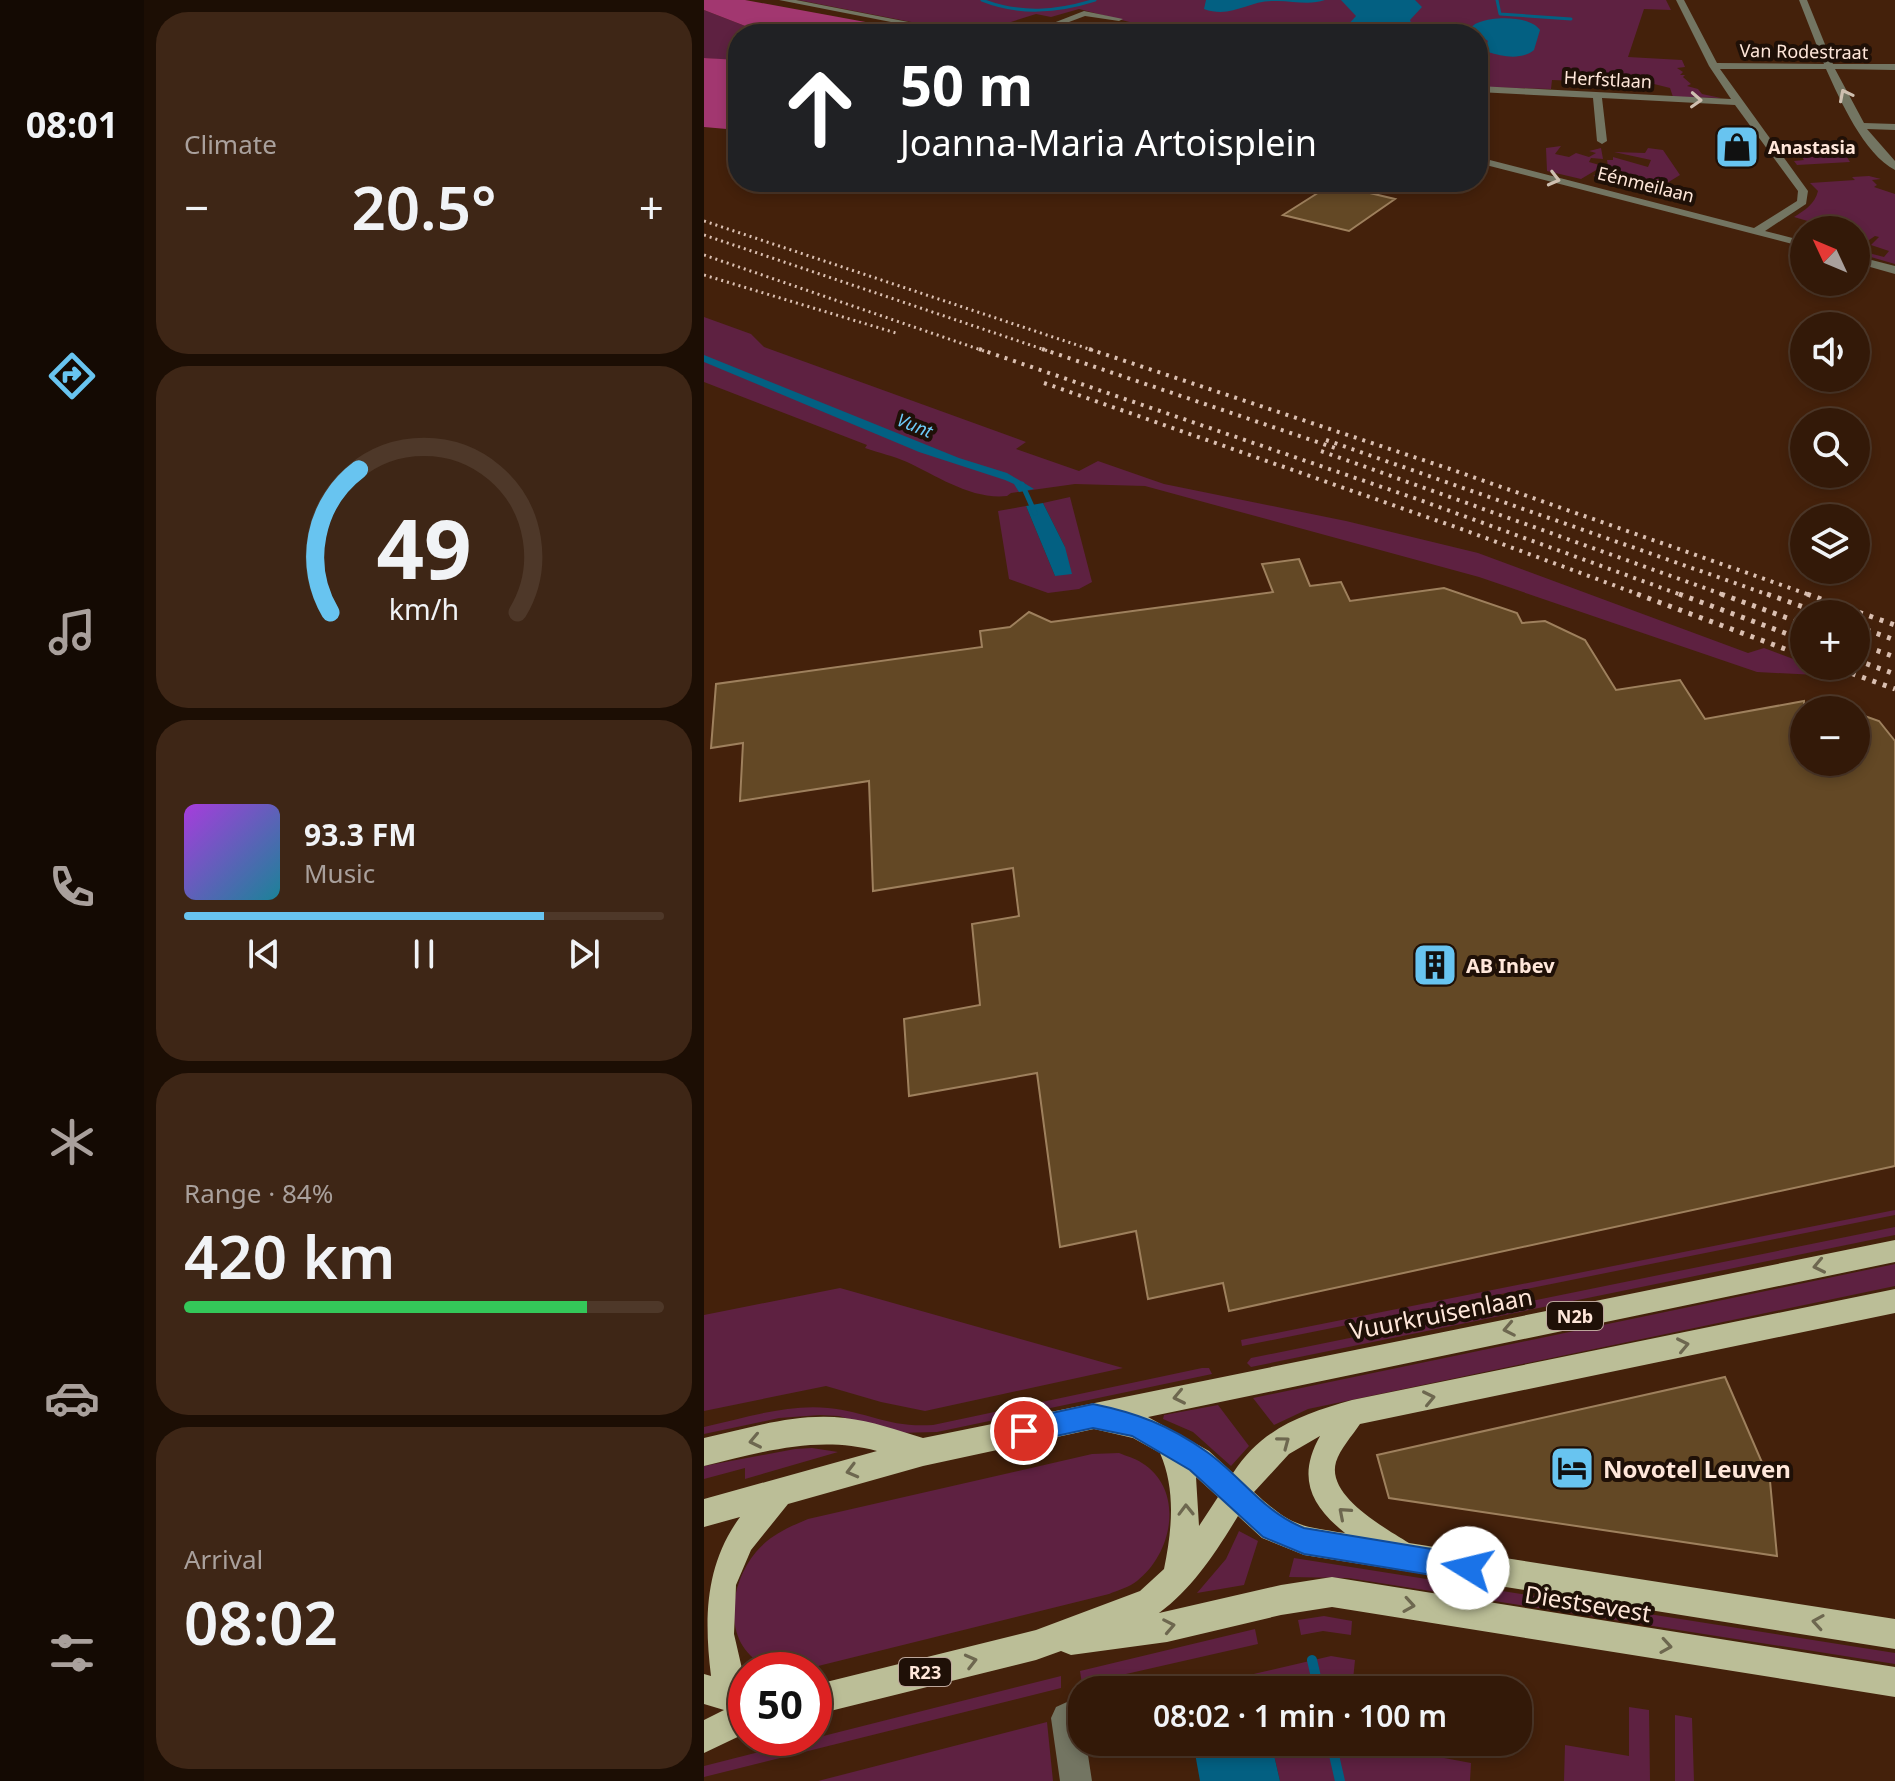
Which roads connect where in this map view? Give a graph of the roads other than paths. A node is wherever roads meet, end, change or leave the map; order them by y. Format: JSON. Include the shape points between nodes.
{"nodes":[{"id":1,"x":783,"y":0,"type":"edge"},
{"id":2,"x":1680,"y":0,"type":"edge"},
{"id":3,"x":1803,"y":0,"type":"edge"},
{"id":4,"x":1119,"y":19,"type":"dead end"},
{"id":5,"x":912,"y":24,"type":"edge"},
{"id":6,"x":1055,"y":24,"type":"edge"},
{"id":7,"x":1713,"y":66,"type":"junction"},
{"id":8,"x":1831,"y":67,"type":"junction"},
{"id":9,"x":1895,"y":67,"type":"edge"},
{"id":10,"x":1488,"y":90,"type":"edge"},
{"id":11,"x":1597,"y":95,"type":"junction"},
{"id":12,"x":1737,"y":102,"type":"junction"},
{"id":13,"x":1862,"y":126,"type":"junction"},
{"id":14,"x":1895,"y":127,"type":"edge"},
{"id":15,"x":1602,"y":141,"type":"dead end"},
{"id":16,"x":1488,"y":163,"type":"edge"},
{"id":17,"x":1894,"y":164,"type":"edge"},
{"id":18,"x":1757,"y":231,"type":"junction"},
{"id":19,"x":1790,"y":240,"type":"edge"},
{"id":20,"x":1870,"y":263,"type":"edge"},
{"id":21,"x":1895,"y":270,"type":"edge"},
{"id":22,"x":1895,"y":1251,"type":"edge"},
{"id":23,"x":1895,"y":1301,"type":"edge"},
{"id":24,"x":1352,"y":1413,"type":"junction"},
{"id":25,"x":1093,"y":1416,"type":"junction"},
{"id":26,"x":1171,"y":1446,"type":"junction"},
{"id":27,"x":704,"y":1452,"type":"edge"},
{"id":28,"x":923,"y":1452,"type":"junction"},
{"id":29,"x":780,"y":1491,"type":"junction"},
{"id":30,"x":1234,"y":1496,"type":"junction"},
{"id":31,"x":704,"y":1513,"type":"edge"},
{"id":32,"x":1407,"y":1559,"type":"junction"},
{"id":33,"x":1177,"y":1577,"type":"junction"},
{"id":34,"x":1895,"y":1634,"type":"edge"},
{"id":35,"x":1036,"y":1645,"type":"junction"},
{"id":36,"x":1895,"y":1682,"type":"edge"},
{"id":37,"x":728,"y":1692,"type":"edge"},
{"id":38,"x":832,"y":1696,"type":"edge"},
{"id":39,"x":728,"y":1706,"type":"edge"},
{"id":40,"x":1067,"y":1718,"type":"dead end"},
{"id":41,"x":704,"y":1737,"type":"edge"},
{"id":42,"x":1076,"y":1781,"type":"edge"}],
"edges":[{"from":1,"to":5,"type":"street"},
{"from":2,"to":7,"type":"street"},
{"from":3,"to":8,"type":"street"},
{"from":4,"to":6,"type":"street","via":[[1084,13]]},
{"from":7,"to":8,"type":"street","name":"Van Rodestraat"},
{"from":7,"to":12,"type":"street"},
{"from":8,"to":9,"type":"street","name":"Van Rodestraat"},
{"from":13,"to":8,"type":"street","one_way":true},
{"from":10,"to":11,"type":"street","name":"Herfstlaan"},
{"from":11,"to":12,"type":"street","name":"Herfstlaan","one_way":true},
{"from":11,"to":15,"type":"street"},
{"from":12,"to":18,"type":"street","via":[[1804,196]]},
{"from":13,"to":14,"type":"street"},
{"from":13,"to":17,"type":"street"},
{"from":16,"to":18,"type":"street","name":"Eénmeilaan","one_way":true},
{"from":18,"to":19,"type":"street","name":"Eénmeilaan"},
{"from":20,"to":21,"type":"street"},
{"from":22,"to":25,"type":"main road","name":"Vuurkruisenlaan","number":"N2b","one_way":true},
{"from":24,"to":23,"type":"main road","one_way":true},
{"from":30,"to":24,"type":"main road","one_way":true,"via":[[1279,1444],[1305,1427]]},
{"from":32,"to":24,"type":"main road","one_way":true,"via":[[1338,1510],[1322,1481],[1320,1468],[1331,1443]]},
{"from":25,"to":26,"type":"main road","name":"Diestsevest","via":[[1136,1425]]},
{"from":25,"to":28,"type":"main road","name":"Vuurkruisenlaan"},
{"from":26,"to":30,"type":"main road","name":"Diestsevest","via":[[1199,1461]]},
{"from":33,"to":26,"type":"main road","one_way":true,"via":[[1186,1502],[1183,1468]]},
{"from":28,"to":27,"type":"main road","one_way":true,"via":[[833,1430],[805,1430]]},
{"from":28,"to":29,"type":"main road","name":"Vuurkruisenlaan","one_way":true},
{"from":29,"to":31,"type":"main road","name":"Vuurkruisenlaan"},
{"from":29,"to":37,"type":"main road","via":[[748,1526],[711,1588],[708,1618],[714,1662]]},
{"from":30,"to":32,"type":"main road","name":"Diestsevest","via":[[1272,1528],[1304,1541]]},
{"from":30,"to":33,"type":"main road"},
{"from":34,"to":32,"type":"main road","name":"Diestsevest","one_way":true},
{"from":33,"to":35,"type":"main road","number":"R23","via":[[1150,1602]]},
{"from":35,"to":36,"type":"main road","name":"Diestsevest","number":"R23","one_way":true,"via":[[1167,1627],[1332,1592]]},
{"from":38,"to":35,"type":"main road","number":"R23","one_way":true},
{"from":39,"to":41,"type":"main road"},
{"from":40,"to":42,"type":"street"}]}
